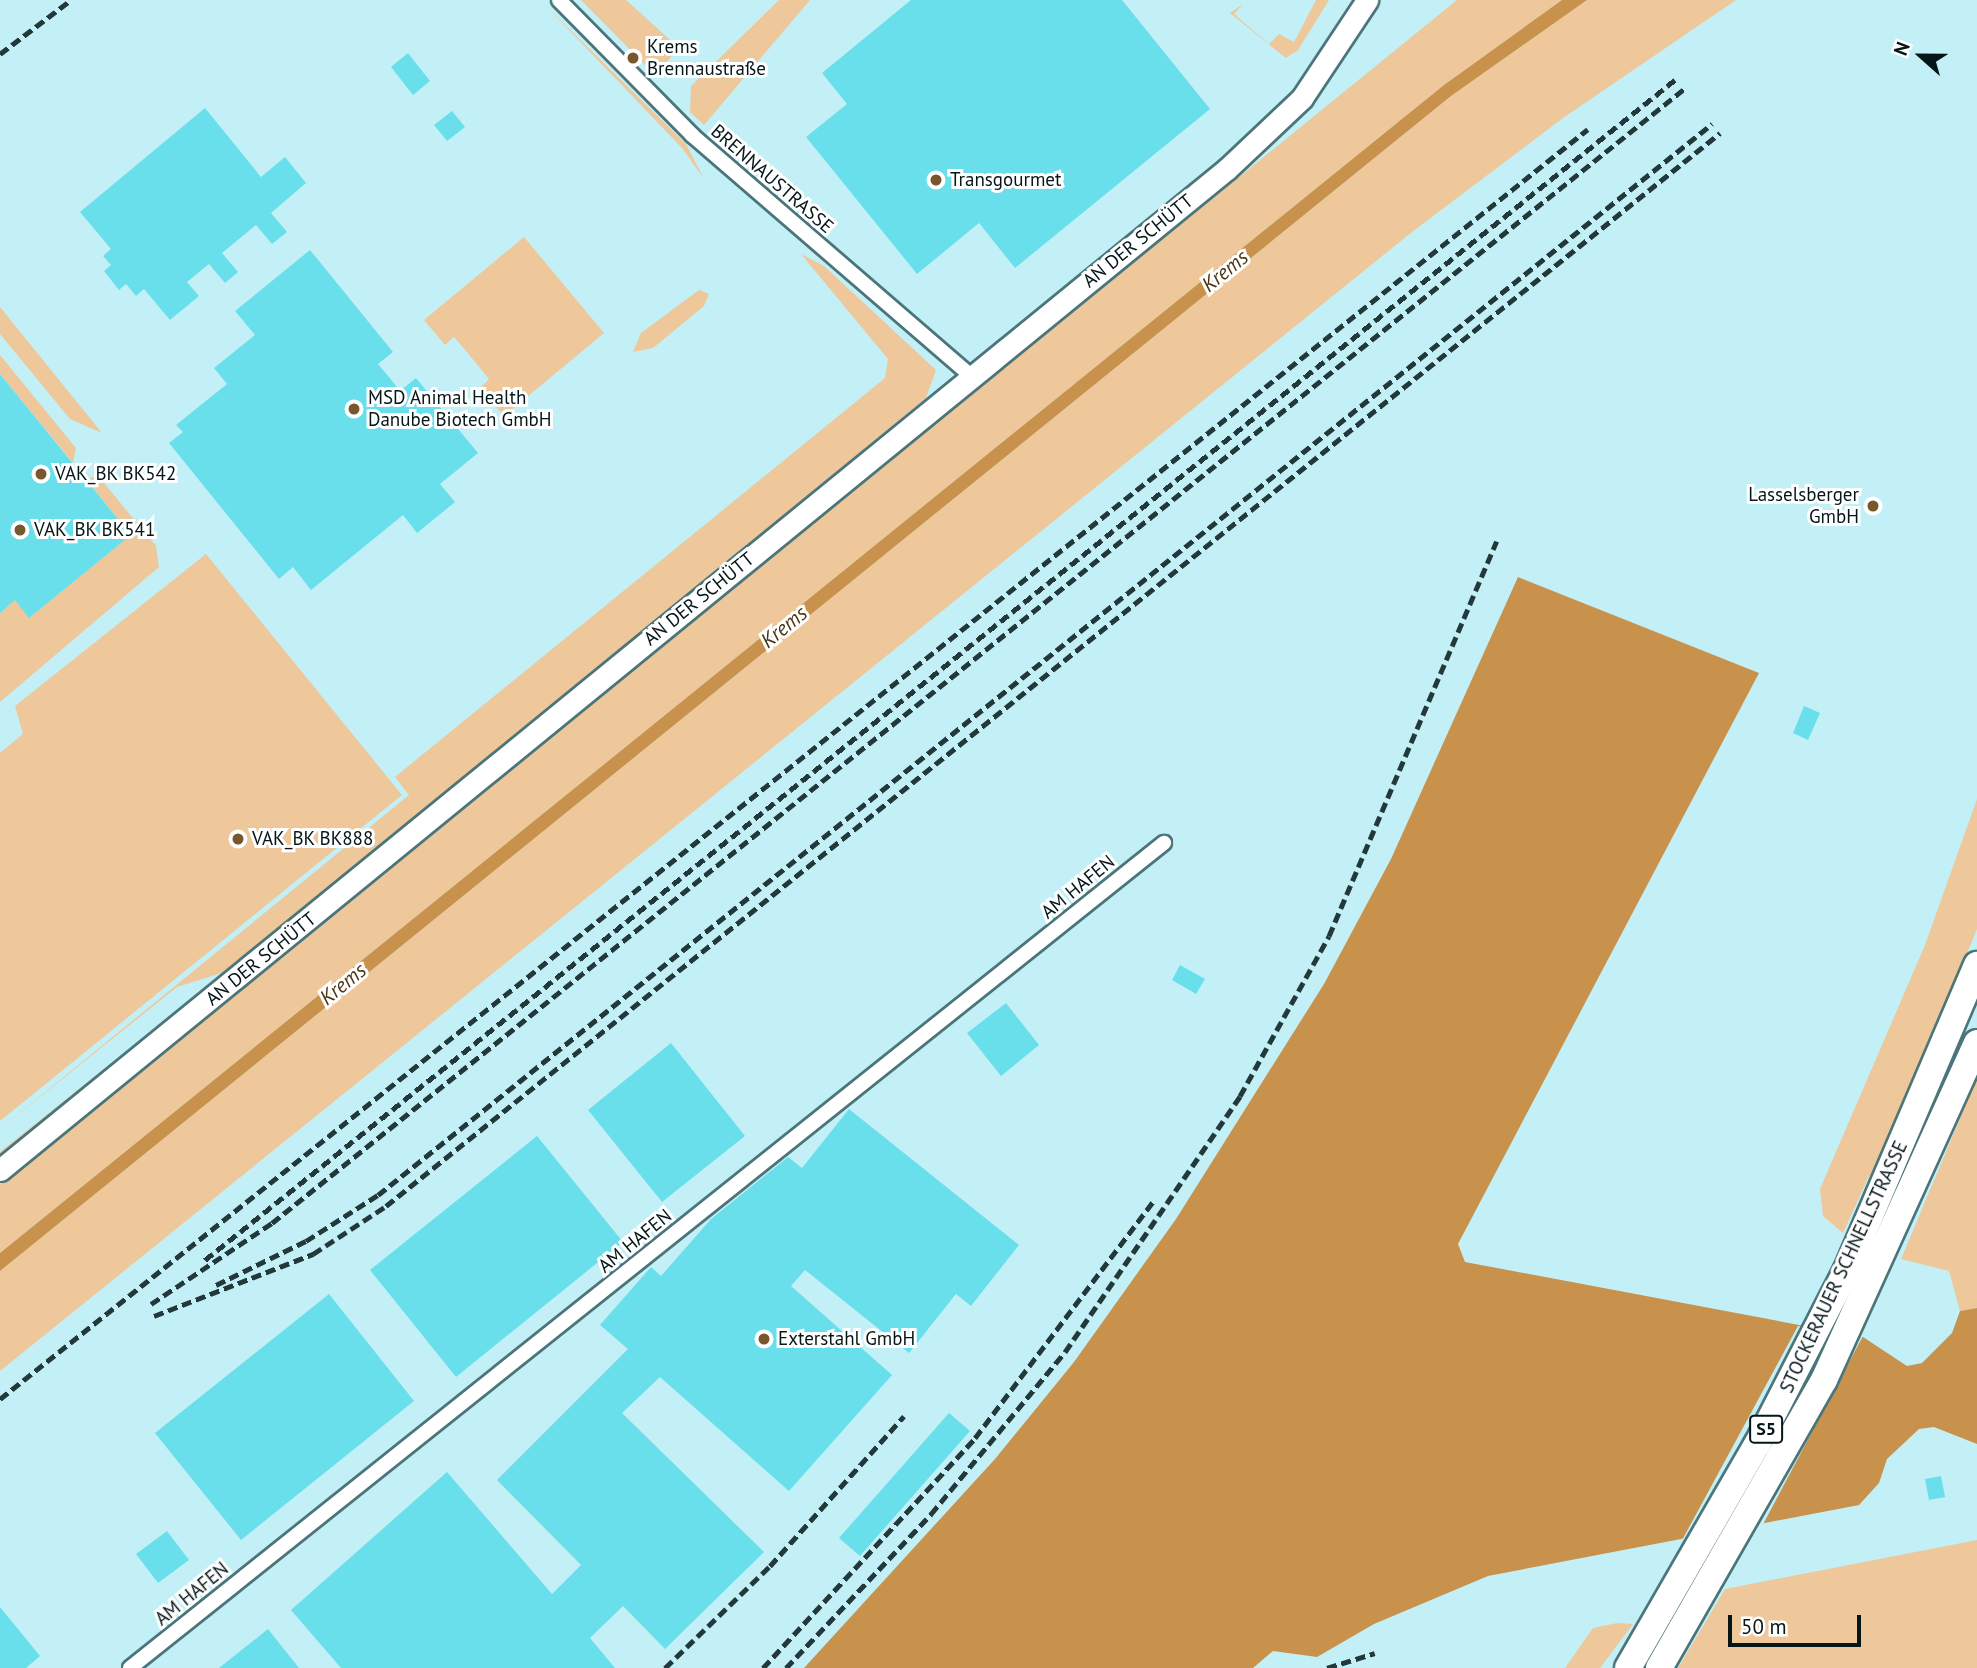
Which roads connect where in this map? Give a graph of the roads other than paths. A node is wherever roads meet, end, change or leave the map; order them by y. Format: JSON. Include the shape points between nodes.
{"nodes":[{"id":1,"x":559,"y":0,"type":"edge"},
{"id":2,"x":1367,"y":0,"type":"edge"},
{"id":3,"x":971,"y":376,"type":"junction"},
{"id":4,"x":1164,"y":843,"type":"dead end"},
{"id":5,"x":1977,"y":965,"type":"edge"},
{"id":6,"x":1977,"y":1043,"type":"edge"},
{"id":7,"x":0,"y":1170,"type":"edge"},
{"id":8,"x":1629,"y":1667,"type":"edge"},
{"id":9,"x":131,"y":1668,"type":"edge"},
{"id":10,"x":1659,"y":1668,"type":"edge"}],
"edges":[{"from":1,"to":3,"type":"street","name":"BRENNAUSTRASSE","via":[[692,135]]},
{"from":2,"to":3,"type":"street","name":"AN DER SCHÜTT","via":[[1320,76],[1253,146]]},
{"from":3,"to":7,"type":"street","name":"AN DER SCHÜTT"},
{"from":4,"to":9,"type":"street","name":"AM HAFEN"},
{"from":5,"to":8,"type":"highway","name":"STOCKERAUER SCHNELLSTRASSE","number":"S5","via":[[1887,1183],[1757,1446]]},
{"from":6,"to":10,"type":"highway","name":"STOCKERAUER SCHNELLSTRASSE","number":"S5","via":[[1913,1194],[1799,1426]]}]}
